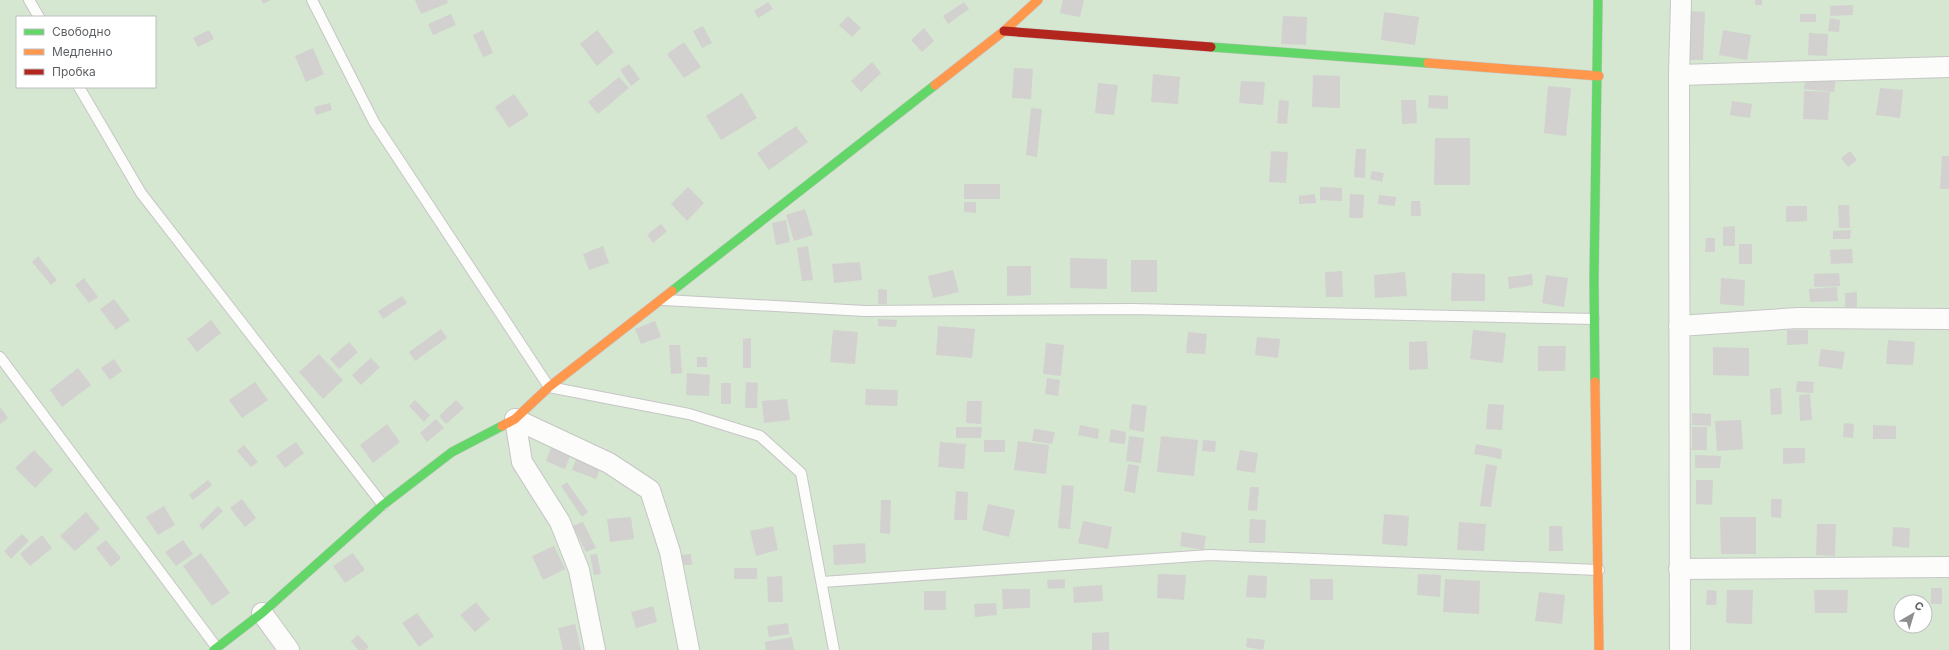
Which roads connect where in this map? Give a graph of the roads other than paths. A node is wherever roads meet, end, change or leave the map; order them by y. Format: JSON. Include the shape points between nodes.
{"nodes":[{"id":1,"x":29,"y":0,"type":"edge"},
{"id":2,"x":312,"y":0,"type":"edge"},
{"id":3,"x":1038,"y":0,"type":"edge"},
{"id":4,"x":1598,"y":0,"type":"edge"},
{"id":5,"x":1681,"y":0,"type":"edge"},
{"id":6,"x":38,"y":16,"type":"edge"},
{"id":7,"x":1004,"y":31,"type":"junction"},
{"id":8,"x":1949,"y":67,"type":"edge"},
{"id":9,"x":1679,"y":75,"type":"junction"},
{"id":10,"x":1599,"y":76,"type":"junction"},
{"id":11,"x":81,"y":88,"type":"edge"},
{"id":12,"x":660,"y":300,"type":"junction"},
{"id":13,"x":1594,"y":319,"type":"junction"},
{"id":14,"x":1949,"y":319,"type":"edge"},
{"id":15,"x":1679,"y":326,"type":"junction"},
{"id":16,"x":0,"y":357,"type":"edge"},
{"id":17,"x":549,"y":387,"type":"junction"},
{"id":18,"x":515,"y":419,"type":"junction"},
{"id":19,"x":384,"y":505,"type":"junction"},
{"id":20,"x":1949,"y":567,"type":"edge"},
{"id":21,"x":1679,"y":569,"type":"junction"},
{"id":22,"x":1599,"y":570,"type":"junction"},
{"id":23,"x":822,"y":582,"type":"junction"},
{"id":24,"x":262,"y":613,"type":"junction"},
{"id":25,"x":216,"y":649,"type":"edge"},
{"id":26,"x":289,"y":650,"type":"edge"},
{"id":27,"x":595,"y":650,"type":"edge"},
{"id":28,"x":689,"y":650,"type":"edge"},
{"id":29,"x":834,"y":650,"type":"edge"},
{"id":30,"x":1599,"y":650,"type":"edge"},
{"id":31,"x":1680,"y":650,"type":"edge"}],
"edges":[{"from":1,"to":6,"type":"lane"},
{"from":2,"to":17,"type":"lane","via":[[374,122]]},
{"from":3,"to":7,"type":"street"},
{"from":4,"to":10,"type":"street"},
{"from":5,"to":9,"type":"street"},
{"from":7,"to":10,"type":"street"},
{"from":7,"to":12,"type":"street"},
{"from":8,"to":9,"type":"street"},
{"from":9,"to":15,"type":"street"},
{"from":10,"to":13,"type":"street"},
{"from":11,"to":19,"type":"lane","via":[[140,193]]},
{"from":12,"to":13,"type":"lane","via":[[865,310],[1132,309]]},
{"from":12,"to":17,"type":"street"},
{"from":13,"to":22,"type":"street"},
{"from":14,"to":15,"type":"street","via":[[1798,318]]},
{"from":15,"to":21,"type":"street"},
{"from":16,"to":25,"type":"lane"},
{"from":17,"to":18,"type":"street"},
{"from":17,"to":23,"type":"lane","via":[[689,414],[760,436],[801,473]]},
{"from":18,"to":19,"type":"street","via":[[452,452]]},
{"from":18,"to":27,"type":"street","via":[[522,462],[560,522],[579,570]]},
{"from":18,"to":28,"type":"street","via":[[609,463],[650,490],[670,552]]},
{"from":19,"to":24,"type":"street"},
{"from":20,"to":21,"type":"street"},
{"from":21,"to":31,"type":"street"},
{"from":22,"to":23,"type":"lane","via":[[1210,555]]},
{"from":22,"to":30,"type":"street"},
{"from":23,"to":29,"type":"lane"},
{"from":24,"to":25,"type":"street"},
{"from":24,"to":26,"type":"street"}]}
